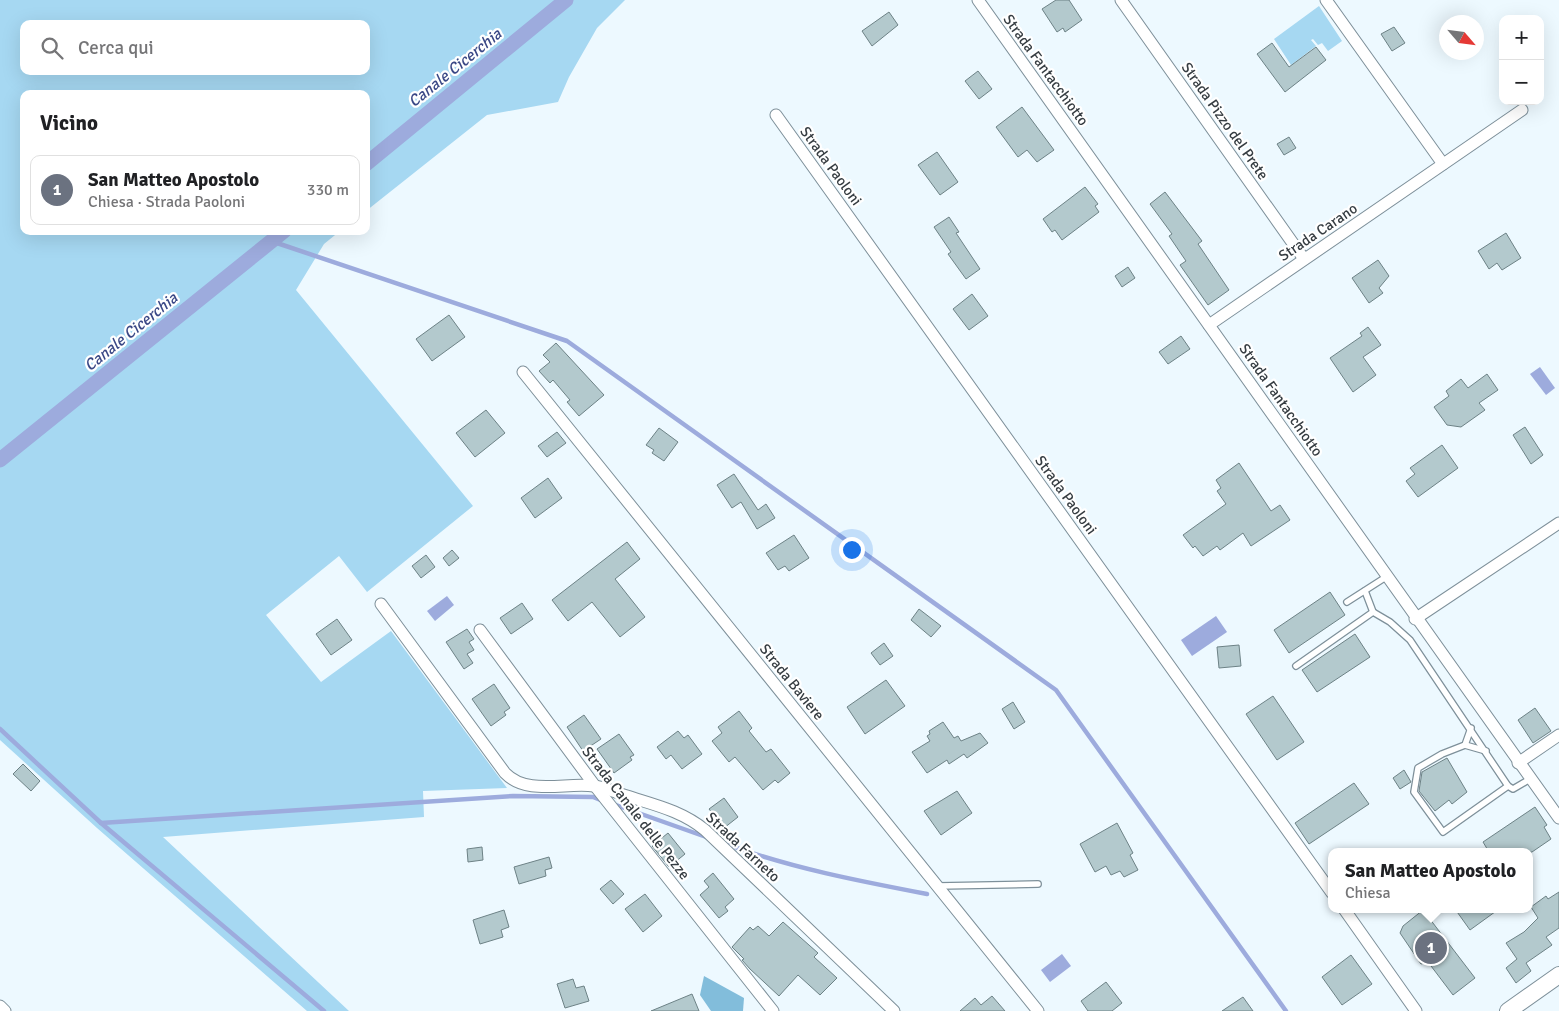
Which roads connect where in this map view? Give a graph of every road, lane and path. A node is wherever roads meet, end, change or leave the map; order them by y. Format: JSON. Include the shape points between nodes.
{"nodes":[{"id":1,"x":978,"y":0,"type":"edge"},
{"id":2,"x":1122,"y":0,"type":"edge"},
{"id":3,"x":1326,"y":0,"type":"edge"},
{"id":4,"x":1522,"y":110,"type":"dead end"},
{"id":5,"x":776,"y":115,"type":"dead end"},
{"id":6,"x":1443,"y":164,"type":"junction"},
{"id":7,"x":1304,"y":259,"type":"junction"},
{"id":8,"x":1209,"y":325,"type":"junction"},
{"id":9,"x":522,"y":372,"type":"dead end"},
{"id":10,"x":1559,"y":523,"type":"edge"},
{"id":11,"x":1386,"y":577,"type":"junction"},
{"id":12,"x":1365,"y":591,"type":"junction"},
{"id":13,"x":1347,"y":602,"type":"dead end"},
{"id":14,"x":381,"y":604,"type":"dead end"},
{"id":15,"x":1373,"y":612,"type":"junction"},
{"id":16,"x":1415,"y":618,"type":"junction"},
{"id":17,"x":480,"y":630,"type":"dead end"},
{"id":18,"x":1296,"y":666,"type":"dead end"},
{"id":19,"x":1471,"y":728,"type":"junction"},
{"id":20,"x":1559,"y":736,"type":"edge"},
{"id":21,"x":1465,"y":745,"type":"junction"},
{"id":22,"x":1486,"y":751,"type":"junction"},
{"id":23,"x":1518,"y":763,"type":"junction"},
{"id":24,"x":1530,"y":779,"type":"junction"},
{"id":25,"x":595,"y":786,"type":"junction"},
{"id":26,"x":1508,"y":786,"type":"junction"},
{"id":27,"x":1559,"y":818,"type":"edge"},
{"id":28,"x":1038,"y":884,"type":"dead end"},
{"id":29,"x":936,"y":886,"type":"junction"},
{"id":30,"x":1328,"y":888,"type":"edge"},
{"id":31,"x":1347,"y":913,"type":"edge"},
{"id":32,"x":1559,"y":975,"type":"edge"},
{"id":33,"x":0,"y":1006,"type":"edge"},
{"id":34,"x":5,"y":1011,"type":"edge"},
{"id":35,"x":773,"y":1011,"type":"edge"},
{"id":36,"x":894,"y":1011,"type":"edge"},
{"id":37,"x":1038,"y":1011,"type":"edge"},
{"id":38,"x":1416,"y":1011,"type":"edge"},
{"id":39,"x":1508,"y":1011,"type":"edge"}],
"edges":[{"from":1,"to":8,"type":"street","name":"Strada Fantacchiotto"},
{"from":2,"to":7,"type":"street","name":"Strada Pizzo del Prete"},
{"from":3,"to":6,"type":"street"},
{"from":4,"to":6,"type":"street","name":"Strada Carano"},
{"from":5,"to":30,"type":"street","name":"Strada Paoloni"},
{"from":6,"to":7,"type":"street","name":"Strada Carano"},
{"from":7,"to":8,"type":"street","name":"Strada Carano"},
{"from":8,"to":11,"type":"street","name":"Strada Fantacchiotto"},
{"from":9,"to":29,"type":"street","name":"Strada Baviere"},
{"from":10,"to":16,"type":"street"},
{"from":11,"to":12,"type":"lane"},
{"from":11,"to":16,"type":"street","name":"Strada Fantacchiotto"},
{"from":12,"to":13,"type":"lane"},
{"from":12,"to":15,"type":"lane"},
{"from":14,"to":25,"type":"street","name":"Strada Farneto","via":[[509,777],[528,785]]},
{"from":15,"to":18,"type":"lane"},
{"from":15,"to":19,"type":"lane","via":[[1410,640]]},
{"from":16,"to":23,"type":"street","name":"Strada Fantacchiotto"},
{"from":17,"to":25,"type":"street","name":"Strada Canale delle Pezze"},
{"from":19,"to":21,"type":"lane"},
{"from":19,"to":22,"type":"lane"},
{"from":20,"to":23,"type":"street"},
{"from":21,"to":22,"type":"lane"},
{"from":21,"to":26,"type":"lane","via":[[1418,768],[1414,792],[1443,832]]},
{"from":22,"to":26,"type":"lane"},
{"from":23,"to":24,"type":"street","name":"Strada Fantacchiotto"},
{"from":24,"to":26,"type":"lane","via":[[1513,789]]},
{"from":24,"to":27,"type":"street","name":"Strada Fantacchiotto"},
{"from":25,"to":35,"type":"street","name":"Strada Canale delle Pezze"},
{"from":25,"to":36,"type":"street","name":"Strada Farneto","via":[[679,813],[695,822]]},
{"from":28,"to":29,"type":"lane"},
{"from":29,"to":37,"type":"street","name":"Strada Baviere"},
{"from":31,"to":38,"type":"street"},
{"from":32,"to":39,"type":"street"},
{"from":33,"to":34,"type":"street"}]}
